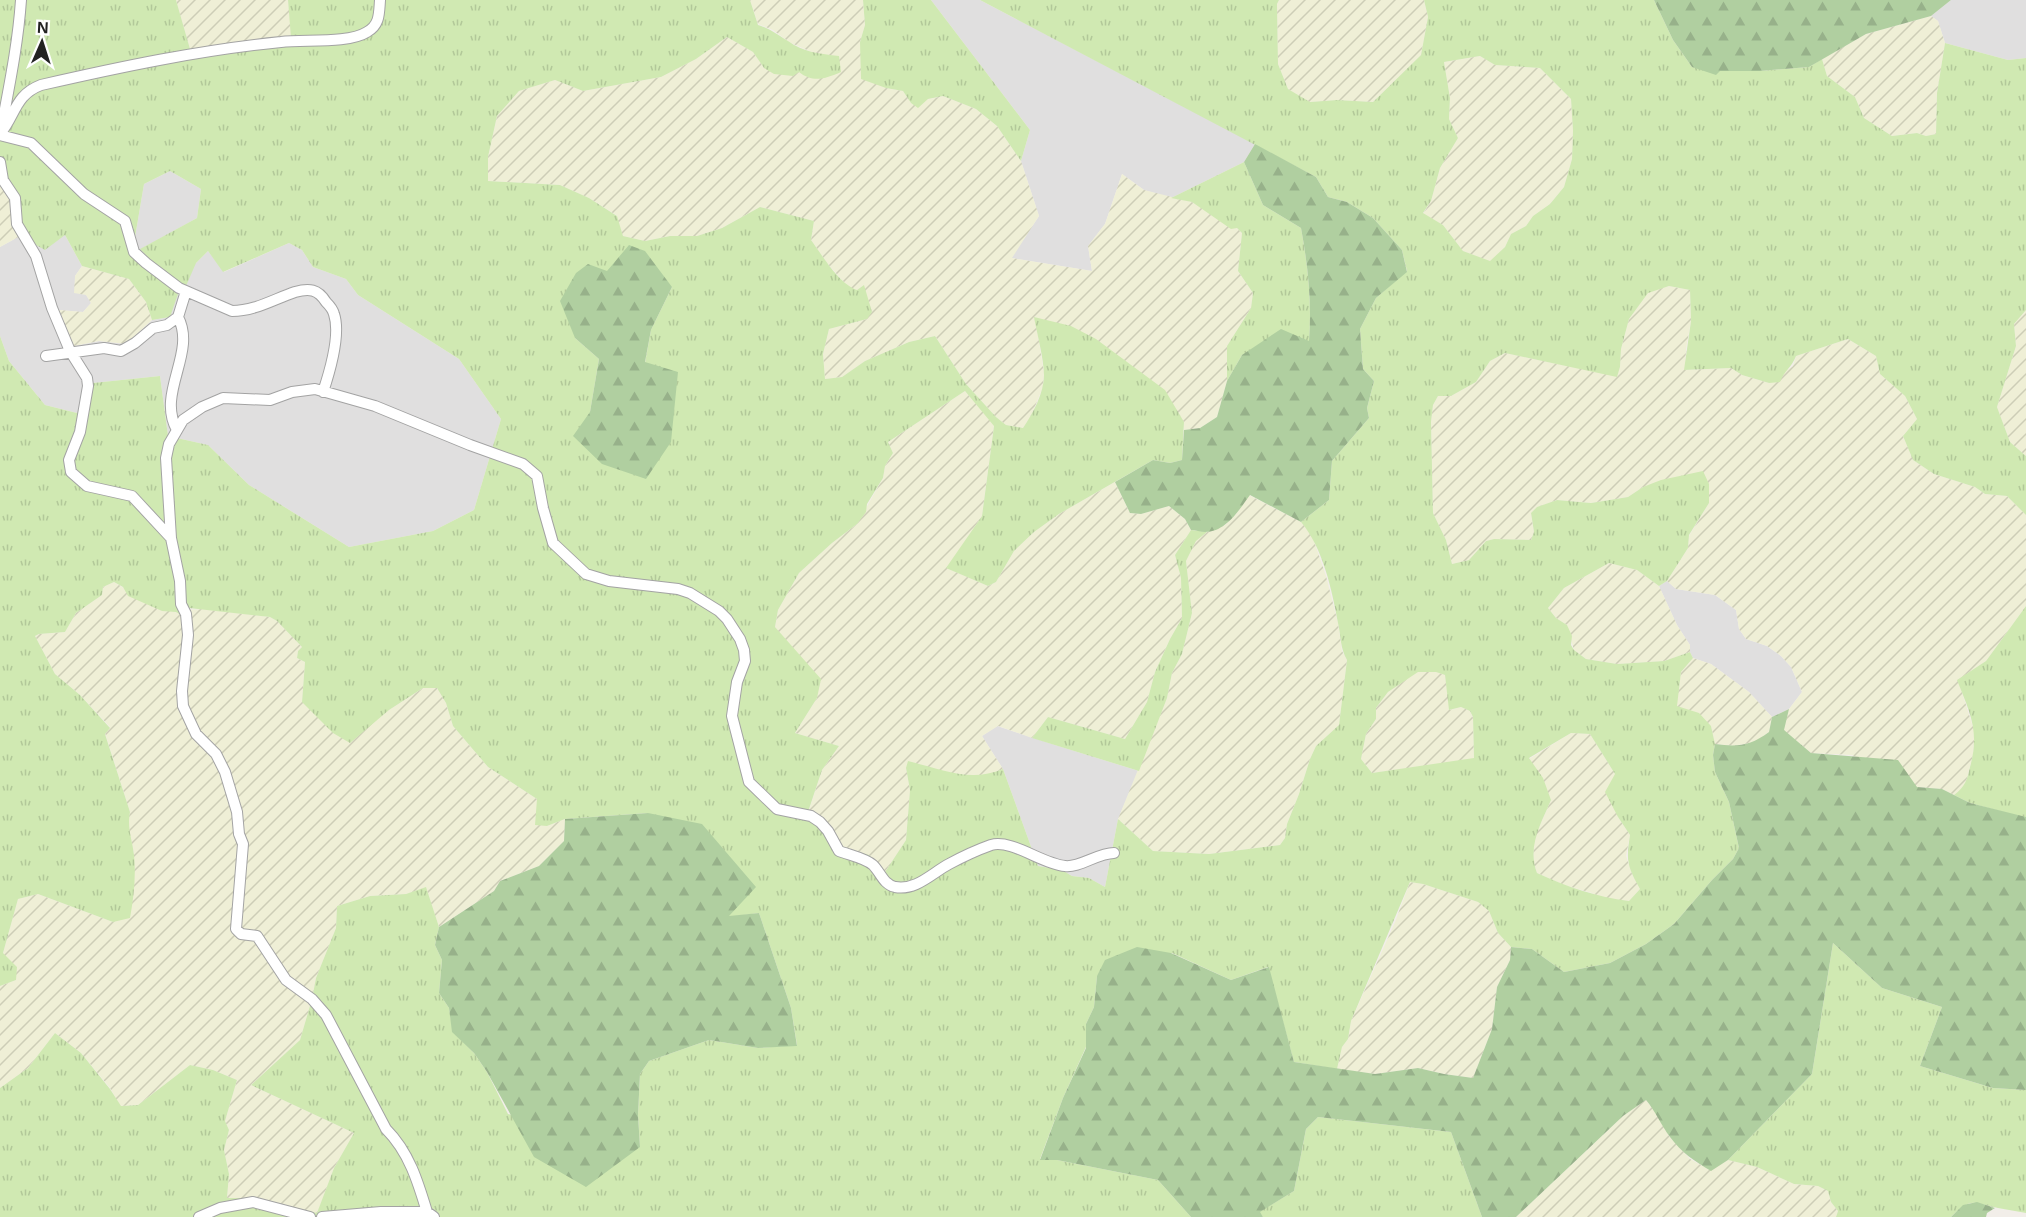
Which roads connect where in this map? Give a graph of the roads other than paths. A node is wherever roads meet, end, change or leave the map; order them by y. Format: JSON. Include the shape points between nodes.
{"nodes":[{"id":1,"x":21,"y":0,"type":"edge"},
{"id":2,"x":380,"y":0,"type":"edge"},
{"id":3,"x":0,"y":134,"type":"edge"},
{"id":4,"x":0,"y":162,"type":"edge"},
{"id":5,"x":186,"y":291,"type":"junction"},
{"id":6,"x":178,"y":316,"type":"junction"},
{"id":7,"x":70,"y":351,"type":"junction"},
{"id":8,"x":46,"y":356,"type":"dead end"},
{"id":9,"x":323,"y":392,"type":"junction"},
{"id":10,"x":177,"y":430,"type":"junction"},
{"id":11,"x":171,"y":538,"type":"junction"},
{"id":12,"x":1114,"y":853,"type":"dead end"},
{"id":13,"x":430,"y":1215,"type":"edge"},
{"id":14,"x":199,"y":1217,"type":"edge"},
{"id":15,"x":310,"y":1217,"type":"edge"},
{"id":16,"x":322,"y":1217,"type":"edge"}],
"edges":[{"from":1,"to":3,"type":"street"},
{"from":2,"to":3,"type":"street","via":[[378,21],[366,33],[343,39],[282,41],[196,54],[41,85],[22,96]]},
{"from":3,"to":5,"type":"street","via":[[32,143],[84,194],[125,220],[134,252]]},
{"from":4,"to":7,"type":"street","via":[[3,180],[15,198],[17,224],[36,256]]},
{"from":5,"to":6,"type":"street"},
{"from":5,"to":9,"type":"street","via":[[232,311],[265,305],[296,292],[312,289],[320,293],[334,313],[336,333]]},
{"from":6,"to":7,"type":"street","via":[[121,351]]},
{"from":6,"to":10,"type":"street","via":[[184,338],[170,410]]},
{"from":7,"to":8,"type":"street"},
{"from":7,"to":11,"type":"street","via":[[88,386],[80,432],[69,459],[71,472],[87,486],[132,496]]},
{"from":9,"to":10,"type":"street","via":[[292,392],[270,400],[223,398],[183,420]]},
{"from":9,"to":12,"type":"street","via":[[375,406],[523,464],[537,476],[554,543],[586,574],[609,581],[678,589],[719,611],[744,650],[732,716],[749,782],[777,809],[811,816],[820,822],[839,851],[872,864],[885,882],[896,887],[918,884],[948,865],[1002,843],[1045,862],[1068,867]]},
{"from":10,"to":11,"type":"street","via":[[166,458]]},
{"from":11,"to":13,"type":"street","via":[[188,635],[183,706],[196,734],[216,754],[225,772],[243,844],[236,929],[257,936],[286,980],[326,1015],[386,1129],[415,1173]]},
{"from":13,"to":16,"type":"street","via":[[381,1212]]},
{"from":14,"to":15,"type":"street","via":[[220,1208],[253,1202]]}]}
